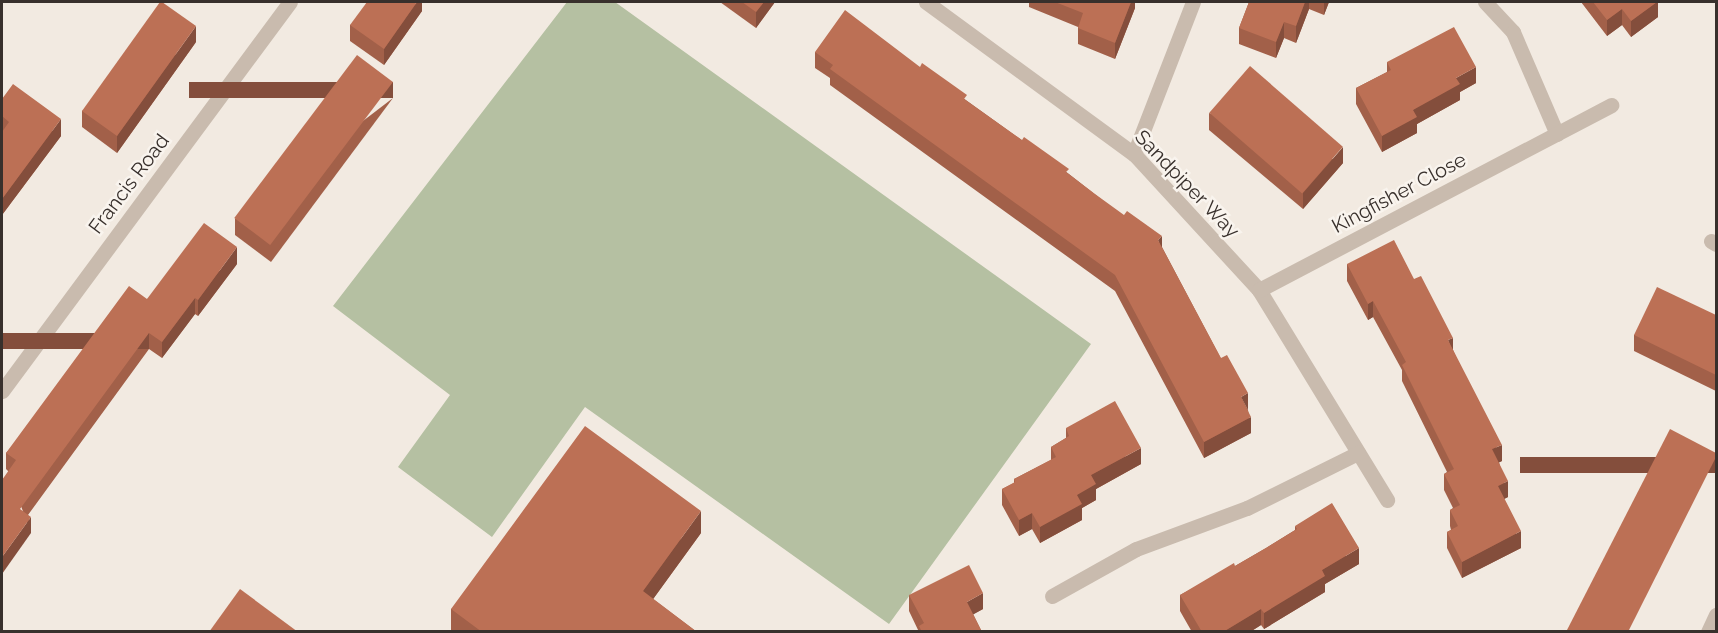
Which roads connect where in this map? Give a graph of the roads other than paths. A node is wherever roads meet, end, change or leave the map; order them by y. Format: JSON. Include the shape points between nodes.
{"nodes":[{"id":1,"x":290,"y":2,"type":"edge"},
{"id":2,"x":926,"y":2,"type":"edge"},
{"id":3,"x":1193,"y":2,"type":"edge"},
{"id":4,"x":1485,"y":2,"type":"edge"},
{"id":5,"x":1611,"y":105,"type":"dead end"},
{"id":6,"x":1557,"y":134,"type":"junction"},
{"id":7,"x":1134,"y":154,"type":"junction"},
{"id":8,"x":1259,"y":290,"type":"junction"},
{"id":9,"x":2,"y":391,"type":"edge"},
{"id":10,"x":1358,"y":453,"type":"junction"},
{"id":11,"x":1387,"y":500,"type":"dead end"},
{"id":12,"x":1052,"y":596,"type":"dead end"},
{"id":13,"x":1716,"y":615,"type":"edge"},
{"id":14,"x":1708,"y":632,"type":"edge"}],
"edges":[{"from":1,"to":9,"type":"street","name":"Francis Road"},
{"from":2,"to":7,"type":"street","name":"Sandpiper Way"},
{"from":3,"to":7,"type":"street"},
{"from":4,"to":6,"type":"street","via":[[1513,32]]},
{"from":5,"to":6,"type":"street","name":"Kingfisher Close"},
{"from":6,"to":8,"type":"street","name":"Kingfisher Close"},
{"from":7,"to":8,"type":"street","name":"Sandpiper Way"},
{"from":8,"to":10,"type":"street","name":"Sandpiper Way"},
{"from":10,"to":11,"type":"street","name":"Sandpiper Way"},
{"from":10,"to":12,"type":"street","via":[[1247,508],[1136,549]]},
{"from":13,"to":14,"type":"street"}]}
